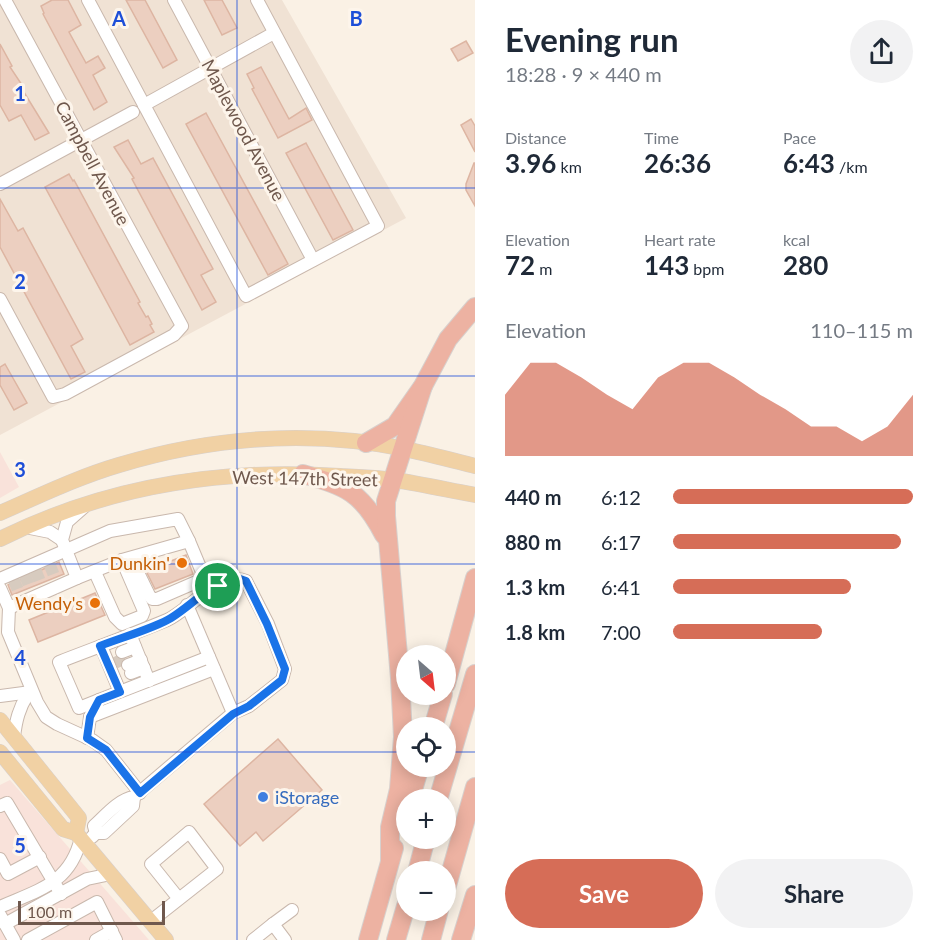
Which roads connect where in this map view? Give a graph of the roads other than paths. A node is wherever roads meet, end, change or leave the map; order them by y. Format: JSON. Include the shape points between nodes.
{"nodes":[{"id":1,"x":5,"y":0,"type":"edge"},
{"id":2,"x":88,"y":0,"type":"edge"},
{"id":3,"x":174,"y":0,"type":"edge"},
{"id":4,"x":256,"y":0,"type":"edge"},
{"id":5,"x":274,"y":33,"type":"junction"},
{"id":6,"x":212,"y":68,"type":"junction"},
{"id":7,"x":144,"y":105,"type":"junction"},
{"id":8,"x":133,"y":112,"type":"dead end"},
{"id":9,"x":81,"y":140,"type":"junction"},
{"id":10,"x":0,"y":184,"type":"edge"},
{"id":11,"x":313,"y":260,"type":"junction"},
{"id":12,"x":0,"y":299,"type":"edge"},
{"id":13,"x":475,"y":307,"type":"edge"},
{"id":14,"x":423,"y":386,"type":"junction"},
{"id":15,"x":366,"y":443,"type":"junction"},
{"id":16,"x":403,"y":448,"type":"junction"},
{"id":17,"x":475,"y":466,"type":"edge"},
{"id":18,"x":303,"y":474,"type":"junction"},
{"id":19,"x":393,"y":479,"type":"junction"},
{"id":20,"x":475,"y":495,"type":"edge"},
{"id":21,"x":89,"y":503,"type":"junction"},
{"id":22,"x":0,"y":513,"type":"edge"},
{"id":23,"x":24,"y":527,"type":"junction"},
{"id":24,"x":0,"y":539,"type":"edge"},
{"id":25,"x":189,"y":541,"type":"junction"},
{"id":26,"x":387,"y":542,"type":"junction"},
{"id":27,"x":64,"y":546,"type":"junction"},
{"id":28,"x":127,"y":559,"type":"junction"},
{"id":29,"x":20,"y":572,"type":"edge"},
{"id":30,"x":95,"y":572,"type":"junction"},
{"id":31,"x":77,"y":578,"type":"junction"},
{"id":32,"x":475,"y":578,"type":"edge"},
{"id":33,"x":0,"y":588,"type":"edge"},
{"id":34,"x":187,"y":605,"type":"junction"},
{"id":35,"x":9,"y":608,"type":"junction"},
{"id":36,"x":456,"y":647,"type":"edge"},
{"id":37,"x":137,"y":650,"type":"junction"},
{"id":38,"x":116,"y":663,"type":"junction"},
{"id":39,"x":211,"y":663,"type":"junction"},
{"id":40,"x":475,"y":674,"type":"edge"},
{"id":41,"x":149,"y":681,"type":"junction"},
{"id":42,"x":30,"y":693,"type":"junction"},
{"id":43,"x":0,"y":696,"type":"edge"},
{"id":44,"x":99,"y":700,"type":"junction"},
{"id":45,"x":233,"y":714,"type":"junction"},
{"id":46,"x":90,"y":717,"type":"junction"},
{"id":47,"x":0,"y":720,"type":"edge"},
{"id":48,"x":14,"y":737,"type":"junction"},
{"id":49,"x":87,"y":738,"type":"junction"},
{"id":50,"x":0,"y":752,"type":"edge"},
{"id":51,"x":475,"y":788,"type":"edge"},
{"id":52,"x":441,"y":789,"type":"edge"},
{"id":53,"x":137,"y":795,"type":"junction"},
{"id":54,"x":0,"y":806,"type":"edge"},
{"id":55,"x":85,"y":837,"type":"junction"},
{"id":56,"x":396,"y":841,"type":"edge"},
{"id":57,"x":40,"y":857,"type":"junction"},
{"id":58,"x":0,"y":859,"type":"edge"},
{"id":59,"x":390,"y":860,"type":"junction"},
{"id":60,"x":454,"y":861,"type":"edge"},
{"id":61,"x":111,"y":874,"type":"junction"},
{"id":62,"x":58,"y":888,"type":"junction"},
{"id":63,"x":475,"y":895,"type":"edge"},
{"id":64,"x":179,"y":899,"type":"junction"},
{"id":65,"x":0,"y":907,"type":"edge"},
{"id":66,"x":292,"y":910,"type":"dead end"},
{"id":67,"x":2,"y":919,"type":"edge"},
{"id":68,"x":151,"y":921,"type":"junction"},
{"id":69,"x":402,"y":921,"type":"edge"},
{"id":70,"x":436,"y":921,"type":"edge"},
{"id":71,"x":475,"y":923,"type":"edge"},
{"id":72,"x":273,"y":924,"type":"junction"},
{"id":73,"x":114,"y":936,"type":"edge"},
{"id":74,"x":14,"y":940,"type":"edge"},
{"id":75,"x":28,"y":940,"type":"edge"},
{"id":76,"x":96,"y":940,"type":"edge"},
{"id":77,"x":166,"y":940,"type":"edge"},
{"id":78,"x":253,"y":940,"type":"edge"},
{"id":79,"x":285,"y":940,"type":"edge"},
{"id":80,"x":368,"y":940,"type":"edge"},
{"id":81,"x":396,"y":940,"type":"edge"},
{"id":82,"x":431,"y":940,"type":"edge"},
{"id":83,"x":461,"y":940,"type":"edge"},
{"id":84,"x":469,"y":940,"type":"edge"}],
"edges":[{"from":1,"to":9,"type":"street","name":"Campbell Avenue"},
{"from":2,"to":7,"type":"street"},
{"from":3,"to":6,"type":"street","name":"Maplewood Avenue"},
{"from":4,"to":5,"type":"street"},
{"from":5,"to":6,"type":"street"},
{"from":5,"to":11,"type":"street","via":[[378,226]]},
{"from":6,"to":7,"type":"street"},
{"from":6,"to":11,"type":"street","name":"Maplewood Avenue"},
{"from":7,"to":11,"type":"street","via":[[246,296]]},
{"from":8,"to":9,"type":"street"},
{"from":9,"to":10,"type":"street"},
{"from":9,"to":12,"type":"street","name":"Campbell Avenue","via":[[182,326],[65,394],[53,397]]},
{"from":13,"to":14,"type":"highway","via":[[448,339]]},
{"from":14,"to":15,"type":"highway","via":[[395,426]]},
{"from":14,"to":16,"type":"highway"},
{"from":15,"to":16,"type":"main road","name":"West 147th Street"},
{"from":15,"to":22,"type":"main road","name":"West 147th Street","via":[[252,439],[178,450],[118,465]]},
{"from":16,"to":17,"type":"main road","name":"West 147th Street"},
{"from":16,"to":19,"type":"highway"},
{"from":18,"to":19,"type":"main road","name":"West 147th Street"},
{"from":18,"to":21,"type":"main road","name":"West 147th Street","via":[[207,479]]},
{"from":18,"to":26,"type":"highway","via":[[354,493],[368,508]]},
{"from":19,"to":20,"type":"main road","name":"West 147th Street"},
{"from":19,"to":26,"type":"highway","via":[[386,501]]},
{"from":21,"to":23,"type":"main road","name":"West 147th Street"},
{"from":21,"to":27,"type":"street","via":[[67,522]]},
{"from":23,"to":24,"type":"main road","name":"West 147th Street"},
{"from":23,"to":27,"type":"street","via":[[50,532]]},
{"from":25,"to":27,"type":"street","via":[[178,519],[110,531]]},
{"from":25,"to":28,"type":"street"},
{"from":25,"to":28,"type":"street","via":[[202,572],[201,580],[157,599],[149,595]]},
{"from":26,"to":59,"type":"highway","via":[[403,737],[399,789],[390,827]]},
{"from":27,"to":29,"type":"street","via":[[48,561]]},
{"from":27,"to":31,"type":"street"},
{"from":28,"to":30,"type":"street"},
{"from":28,"to":30,"type":"street","via":[[144,611],[142,616],[122,624]]},
{"from":30,"to":31,"type":"street"},
{"from":31,"to":35,"type":"street","via":[[32,593]]},
{"from":32,"to":36,"type":"highway"},
{"from":33,"to":35,"type":"street"},
{"from":34,"to":37,"type":"street"},
{"from":34,"to":39,"type":"street"},
{"from":34,"to":45,"type":"street","via":[[200,595],[240,579],[246,581],[267,624],[285,669],[282,680]]},
{"from":35,"to":42,"type":"street","via":[[8,632]]},
{"from":37,"to":38,"type":"street"},
{"from":37,"to":38,"type":"street"},
{"from":37,"to":38,"type":"street"},
{"from":37,"to":41,"type":"street"},
{"from":38,"to":41,"type":"street"},
{"from":38,"to":44,"type":"street"},
{"from":38,"to":44,"type":"street","via":[[59,662],[79,708]]},
{"from":39,"to":41,"type":"street"},
{"from":39,"to":45,"type":"street"},
{"from":39,"to":46,"type":"street"},
{"from":40,"to":52,"type":"highway"},
{"from":42,"to":43,"type":"street"},
{"from":42,"to":48,"type":"street","via":[[20,707]]},
{"from":42,"to":49,"type":"street","via":[[46,717]]},
{"from":44,"to":46,"type":"street"},
{"from":45,"to":53,"type":"street"},
{"from":46,"to":49,"type":"street"},
{"from":47,"to":48,"type":"main road"},
{"from":48,"to":55,"type":"main road","via":[[79,818]]},
{"from":49,"to":53,"type":"street","via":[[106,750]]},
{"from":50,"to":55,"type":"main road","via":[[63,829]]},
{"from":51,"to":60,"type":"highway"},
{"from":53,"to":55,"type":"street","via":[[133,806],[104,833]]},
{"from":54,"to":57,"type":"street","via":[[7,803]]},
{"from":55,"to":61,"type":"main road"},
{"from":55,"to":62,"type":"street"},
{"from":56,"to":59,"type":"highway"},
{"from":57,"to":58,"type":"street","via":[[8,874]]},
{"from":57,"to":62,"type":"street"},
{"from":59,"to":80,"type":"highway"},
{"from":61,"to":62,"type":"street"},
{"from":61,"to":68,"type":"main road"},
{"from":62,"to":65,"type":"street"},
{"from":62,"to":67,"type":"street"},
{"from":63,"to":83,"type":"highway"},
{"from":64,"to":64,"type":"street","via":[[151,864],[189,832],[218,869]]},
{"from":64,"to":68,"type":"street"},
{"from":66,"to":72,"type":"street"},
{"from":67,"to":74,"type":"street"},
{"from":68,"to":77,"type":"main road"},
{"from":69,"to":81,"type":"highway"},
{"from":70,"to":82,"type":"highway"},
{"from":71,"to":84,"type":"highway"},
{"from":72,"to":78,"type":"street"},
{"from":72,"to":79,"type":"street"},
{"from":73,"to":75,"type":"street","via":[[97,902]]},
{"from":73,"to":76,"type":"street"}]}
